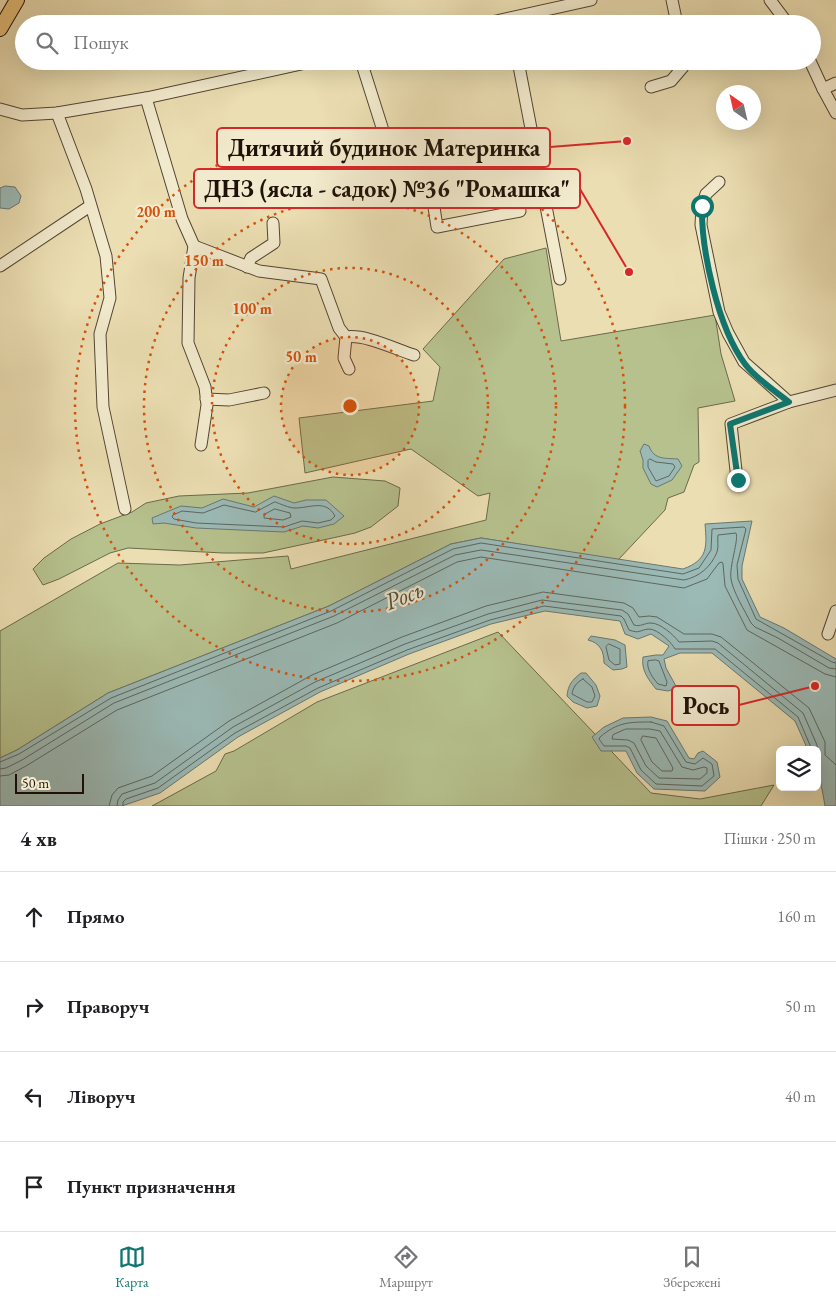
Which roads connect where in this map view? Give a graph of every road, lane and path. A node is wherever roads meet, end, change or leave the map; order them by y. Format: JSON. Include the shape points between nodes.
{"nodes":[{"id":1,"x":17,"y":0,"type":"edge"},
{"id":2,"x":590,"y":0,"type":"edge"},
{"id":3,"x":672,"y":0,"type":"edge"},
{"id":4,"x":770,"y":0,"type":"edge"},
{"id":5,"x":533,"y":15,"type":"edge"},
{"id":6,"x":675,"y":15,"type":"edge"},
{"id":7,"x":781,"y":15,"type":"edge"},
{"id":8,"x":0,"y":29,"type":"edge"},
{"id":9,"x":274,"y":70,"type":"edge"},
{"id":10,"x":364,"y":70,"type":"edge"},
{"id":11,"x":520,"y":70,"type":"edge"},
{"id":12,"x":680,"y":70,"type":"edge"},
{"id":13,"x":814,"y":70,"type":"edge"},
{"id":14,"x":836,"y":83,"type":"edge"},
{"id":15,"x":651,"y":87,"type":"dead end"},
{"id":16,"x":823,"y":89,"type":"junction"},
{"id":17,"x":146,"y":98,"type":"junction"},
{"id":18,"x":0,"y":108,"type":"edge"},
{"id":19,"x":836,"y":112,"type":"edge"},
{"id":20,"x":57,"y":113,"type":"junction"},
{"id":21,"x":536,"y":161,"type":"junction"},
{"id":22,"x":513,"y":166,"type":"junction"},
{"id":23,"x":411,"y":167,"type":"junction"},
{"id":24,"x":719,"y":182,"type":"dead end"},
{"id":25,"x":90,"y":206,"type":"junction"},
{"id":26,"x":273,"y":223,"type":"dead end"},
{"id":27,"x":194,"y":246,"type":"junction"},
{"id":28,"x":0,"y":266,"type":"edge"},
{"id":29,"x":247,"y":266,"type":"junction"},
{"id":30,"x":560,"y":279,"type":"dead end"},
{"id":31,"x":346,"y":337,"type":"junction"},
{"id":32,"x":414,"y":355,"type":"dead end"},
{"id":33,"x":349,"y":369,"type":"dead end"},
{"id":34,"x":836,"y":390,"type":"edge"},
{"id":35,"x":264,"y":393,"type":"dead end"},
{"id":36,"x":206,"y":399,"type":"junction"},
{"id":37,"x":789,"y":402,"type":"junction"},
{"id":38,"x":202,"y":445,"type":"dead end"},
{"id":39,"x":738,"y":480,"type":"dead end"},
{"id":40,"x":125,"y":509,"type":"dead end"},
{"id":41,"x":836,"y":611,"type":"edge"},
{"id":42,"x":828,"y":634,"type":"dead end"}],
"edges":[{"from":1,"to":8,"type":"main road"},
{"from":2,"to":5,"type":"street"},
{"from":3,"to":6,"type":"street"},
{"from":4,"to":7,"type":"street"},
{"from":9,"to":17,"type":"street"},
{"from":10,"to":23,"type":"street","via":[[387,143]]},
{"from":11,"to":21,"type":"street"},
{"from":12,"to":15,"type":"street","via":[[671,81]]},
{"from":13,"to":16,"type":"street"},
{"from":14,"to":16,"type":"street"},
{"from":16,"to":19,"type":"street"},
{"from":17,"to":20,"type":"street"},
{"from":17,"to":27,"type":"street","via":[[182,218]]},
{"from":18,"to":20,"type":"street","via":[[22,115]]},
{"from":20,"to":25,"type":"street"},
{"from":21,"to":22,"type":"street"},
{"from":21,"to":30,"type":"street"},
{"from":22,"to":23,"type":"street","via":[[511,149]]},
{"from":22,"to":23,"type":"street","via":[[520,211],[437,227],[432,194],[423,177]]},
{"from":24,"to":37,"type":"street","via":[[706,194],[701,225],[720,312],[744,362]]},
{"from":25,"to":28,"type":"street"},
{"from":25,"to":40,"type":"street","via":[[106,256],[110,298],[100,334],[103,407]]},
{"from":26,"to":29,"type":"street","via":[[274,243],[251,258]]},
{"from":27,"to":29,"type":"street"},
{"from":27,"to":36,"type":"street","via":[[189,278],[188,343]]},
{"from":29,"to":31,"type":"street","via":[[259,271],[321,279],[339,328]]},
{"from":31,"to":32,"type":"street","via":[[369,340]]},
{"from":31,"to":33,"type":"street","via":[[344,358]]},
{"from":34,"to":37,"type":"street"},
{"from":35,"to":36,"type":"street","via":[[229,400]]},
{"from":36,"to":38,"type":"street"},
{"from":37,"to":39,"type":"street","via":[[730,424]]},
{"from":41,"to":42,"type":"street"}]}
